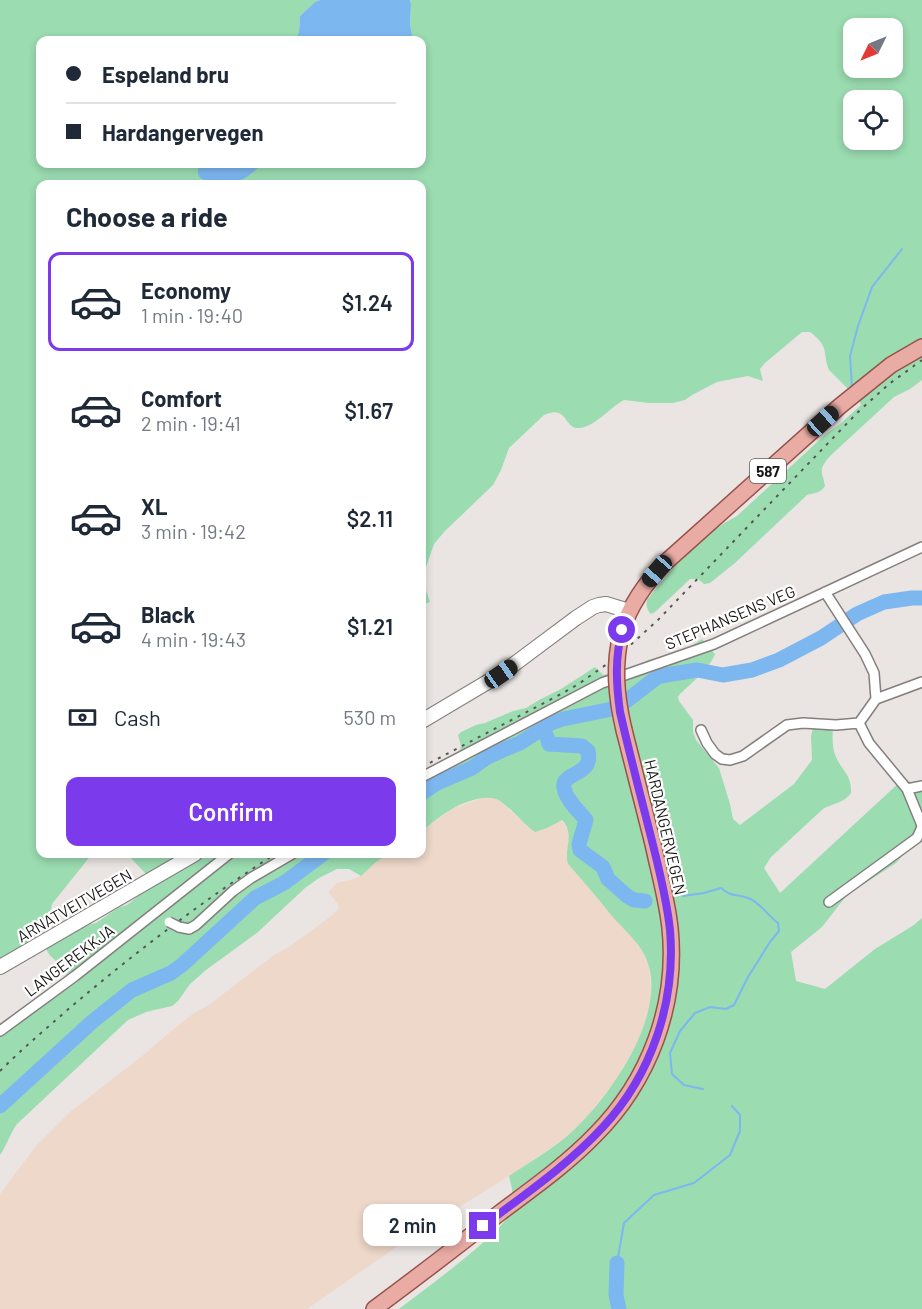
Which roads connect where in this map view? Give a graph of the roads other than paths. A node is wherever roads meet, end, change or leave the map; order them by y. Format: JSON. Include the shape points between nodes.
{"nodes":[{"id":1,"x":922,"y":347,"type":"edge"},
{"id":2,"x":922,"y":547,"type":"edge"},
{"id":3,"x":825,"y":592,"type":"junction"},
{"id":4,"x":629,"y":611,"type":"junction"},
{"id":5,"x":922,"y":682,"type":"edge"},
{"id":6,"x":876,"y":699,"type":"junction"},
{"id":7,"x":426,"y":719,"type":"edge"},
{"id":8,"x":859,"y":723,"type":"junction"},
{"id":9,"x":701,"y":730,"type":"dead end"},
{"id":10,"x":426,"y":775,"type":"edge"},
{"id":11,"x":922,"y":786,"type":"edge"},
{"id":12,"x":907,"y":789,"type":"junction"},
{"id":13,"x":188,"y":858,"type":"edge"},
{"id":14,"x":224,"y":858,"type":"edge"},
{"id":15,"x":285,"y":858,"type":"edge"},
{"id":16,"x":829,"y":902,"type":"dead end"},
{"id":17,"x":155,"y":912,"type":"junction"},
{"id":18,"x":0,"y":967,"type":"edge"},
{"id":19,"x":0,"y":1031,"type":"edge"},
{"id":20,"x":405,"y":1286,"type":"junction"},
{"id":21,"x":375,"y":1309,"type":"edge"},
{"id":22,"x":381,"y":1309,"type":"edge"}],
"edges":[{"from":1,"to":4,"type":"main road","number":"587","via":[[891,365],[840,406],[679,549],[648,581]]},
{"from":2,"to":3,"type":"street","name":"STEPHANSENS VEG"},
{"from":3,"to":6,"type":"street","via":[[865,654],[874,673]]},
{"from":3,"to":10,"type":"street","name":"STEPHANSENS VEG","via":[[714,644],[588,690]]},
{"from":4,"to":7,"type":"main road","via":[[606,604],[593,607],[501,674]]},
{"from":4,"to":20,"type":"main road","name":"HARDANGERVEGEN","number":"587","bridge":true,"via":[[618,648],[618,699],[670,928],[670,980],[654,1045],[629,1093],[590,1140]]},
{"from":5,"to":6,"type":"street"},
{"from":6,"to":8,"type":"street"},
{"from":8,"to":9,"type":"street","via":[[787,725],[743,756],[730,760],[715,754]]},
{"from":8,"to":12,"type":"street","via":[[869,743]]},
{"from":11,"to":12,"type":"street"},
{"from":12,"to":16,"type":"street","via":[[921,823],[917,838]]},
{"from":13,"to":18,"type":"main road","name":"ARNATVEITVEGEN"},
{"from":14,"to":17,"type":"street","name":"LANGEREKKJA"},
{"from":15,"to":17,"type":"street","bridge":true,"via":[[242,884],[189,929]]},
{"from":17,"to":19,"type":"street","name":"LANGEREKKJA"},
{"from":20,"to":21,"type":"main road","name":"HARDANGERVEGEN","number":"587"},
{"from":20,"to":22,"type":"main road","number":"587"}]}
